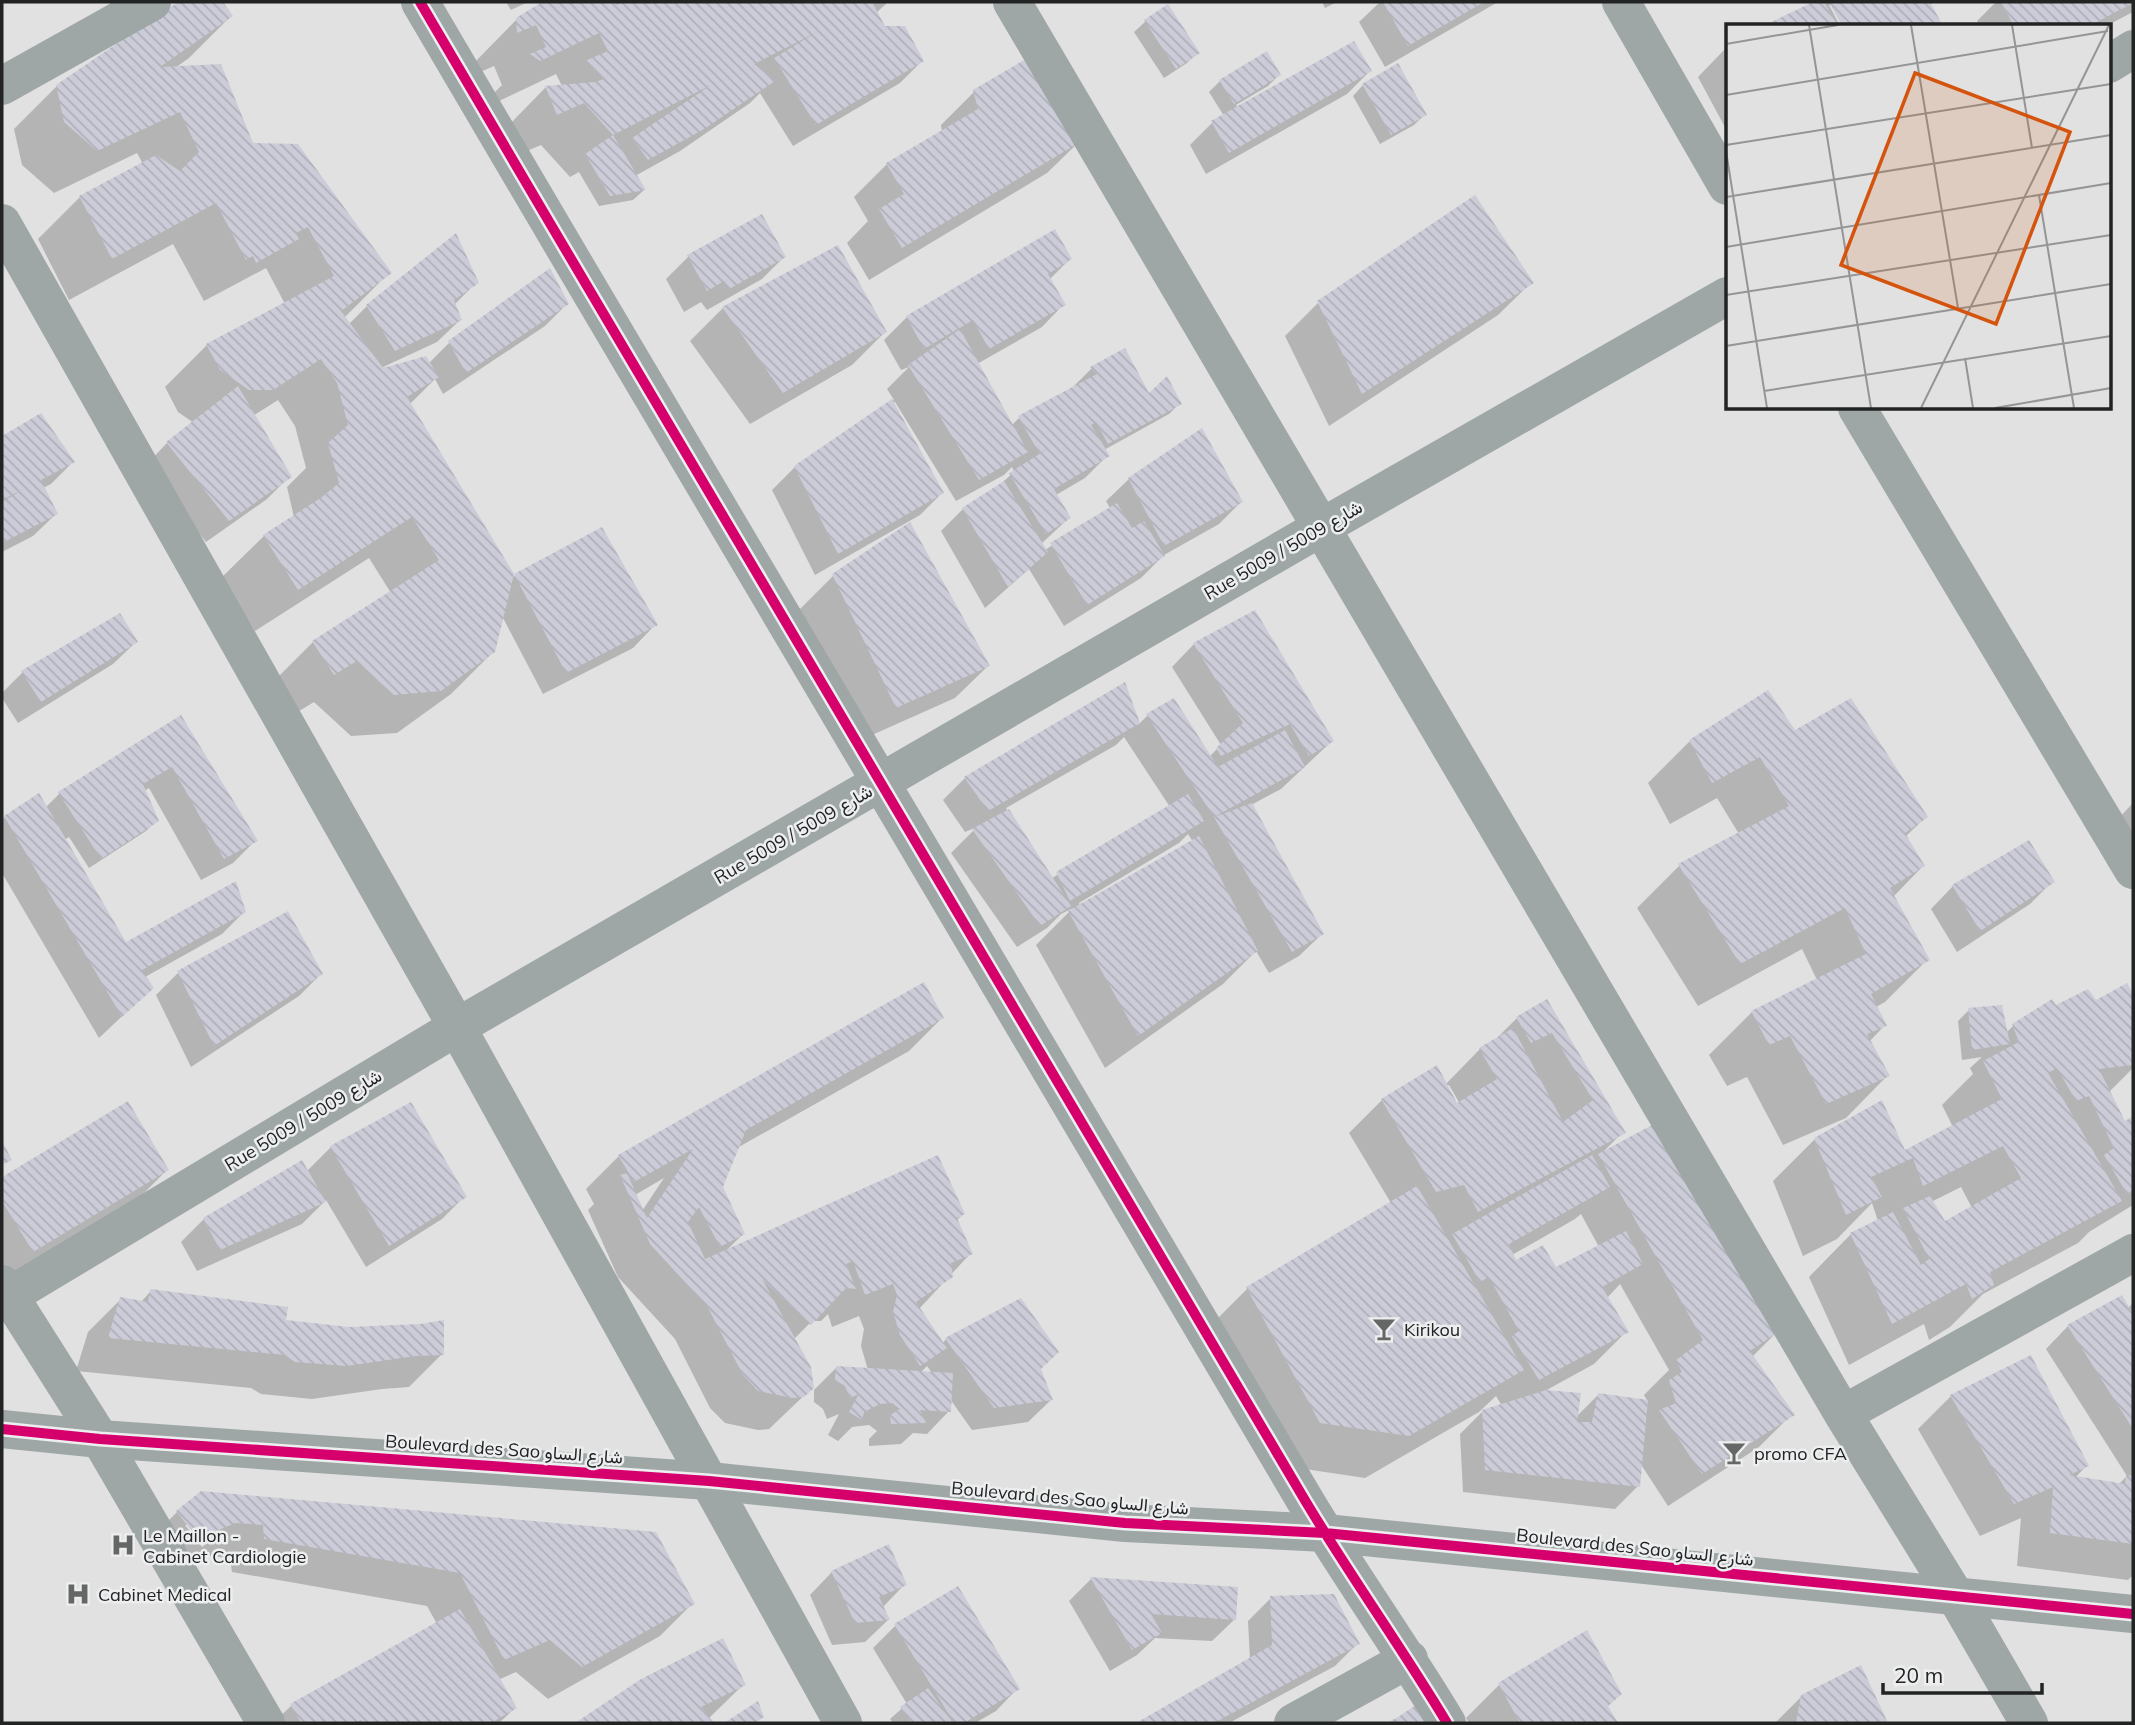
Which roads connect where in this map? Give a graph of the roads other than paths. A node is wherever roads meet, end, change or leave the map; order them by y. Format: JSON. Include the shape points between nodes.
{"nodes":[{"id":1,"x":152,"y":2,"type":"edge"},
{"id":2,"x":420,"y":2,"type":"edge"},
{"id":3,"x":1012,"y":2,"type":"edge"},
{"id":4,"x":1621,"y":2,"type":"edge"},
{"id":5,"x":2133,"y":49,"type":"edge"},
{"id":6,"x":2110,"y":63,"type":"edge"},
{"id":7,"x":2,"y":86,"type":"edge"},
{"id":8,"x":1726,"y":184,"type":"edge"},
{"id":9,"x":2,"y":223,"type":"edge"},
{"id":10,"x":1726,"y":297,"type":"edge"},
{"id":11,"x":1858,"y":410,"type":"edge"},
{"id":12,"x":1322,"y":527,"type":"junction"},
{"id":13,"x":880,"y":784,"type":"junction"},
{"id":14,"x":2133,"y":870,"type":"edge"},
{"id":15,"x":457,"y":1027,"type":"junction"},
{"id":16,"x":2133,"y":1253,"type":"edge"},
{"id":17,"x":5,"y":1290,"type":"edge"},
{"id":18,"x":1843,"y":1414,"type":"junction"},
{"id":19,"x":2,"y":1429,"type":"edge"},
{"id":20,"x":100,"y":1439,"type":"junction"},
{"id":21,"x":709,"y":1481,"type":"junction"},
{"id":22,"x":1325,"y":1534,"type":"junction"},
{"id":23,"x":1956,"y":1597,"type":"junction"},
{"id":24,"x":2133,"y":1614,"type":"edge"},
{"id":25,"x":1409,"y":1659,"type":"junction"},
{"id":26,"x":266,"y":1723,"type":"edge"},
{"id":27,"x":843,"y":1723,"type":"edge"},
{"id":28,"x":1293,"y":1723,"type":"edge"},
{"id":29,"x":1447,"y":1723,"type":"edge"},
{"id":30,"x":2029,"y":1723,"type":"edge"}],
"edges":[{"from":1,"to":7,"type":"street"},
{"from":2,"to":13,"type":"street"},
{"from":3,"to":12,"type":"street"},
{"from":4,"to":8,"type":"street"},
{"from":5,"to":6,"type":"street"},
{"from":9,"to":15,"type":"street"},
{"from":10,"to":12,"type":"street","name":"Rue 5009 / شارع 5009"},
{"from":11,"to":14,"type":"street"},
{"from":12,"to":13,"type":"street","name":"Rue 5009 / شارع 5009"},
{"from":12,"to":18,"type":"street"},
{"from":13,"to":15,"type":"street","name":"Rue 5009 / شارع 5009"},
{"from":13,"to":22,"type":"street"},
{"from":15,"to":17,"type":"street","name":"Rue 5009 / شارع 5009"},
{"from":15,"to":21,"type":"street"},
{"from":16,"to":18,"type":"street"},
{"from":17,"to":20,"type":"street"},
{"from":18,"to":23,"type":"street"},
{"from":19,"to":20,"type":"street","name":"Boulevard des Sao شارع الساو"},
{"from":20,"to":21,"type":"street","name":"Boulevard des Sao شارع الساو"},
{"from":20,"to":26,"type":"street"},
{"from":21,"to":22,"type":"street","name":"Boulevard des Sao شارع الساو","via":[[1125,1523]]},
{"from":21,"to":27,"type":"street"},
{"from":22,"to":23,"type":"street","name":"Boulevard des Sao شارع الساو"},
{"from":22,"to":25,"type":"street"},
{"from":23,"to":24,"type":"street","name":"Boulevard des Sao شارع الساو"},
{"from":23,"to":30,"type":"street"},
{"from":25,"to":28,"type":"street"},
{"from":25,"to":29,"type":"street"}]}
